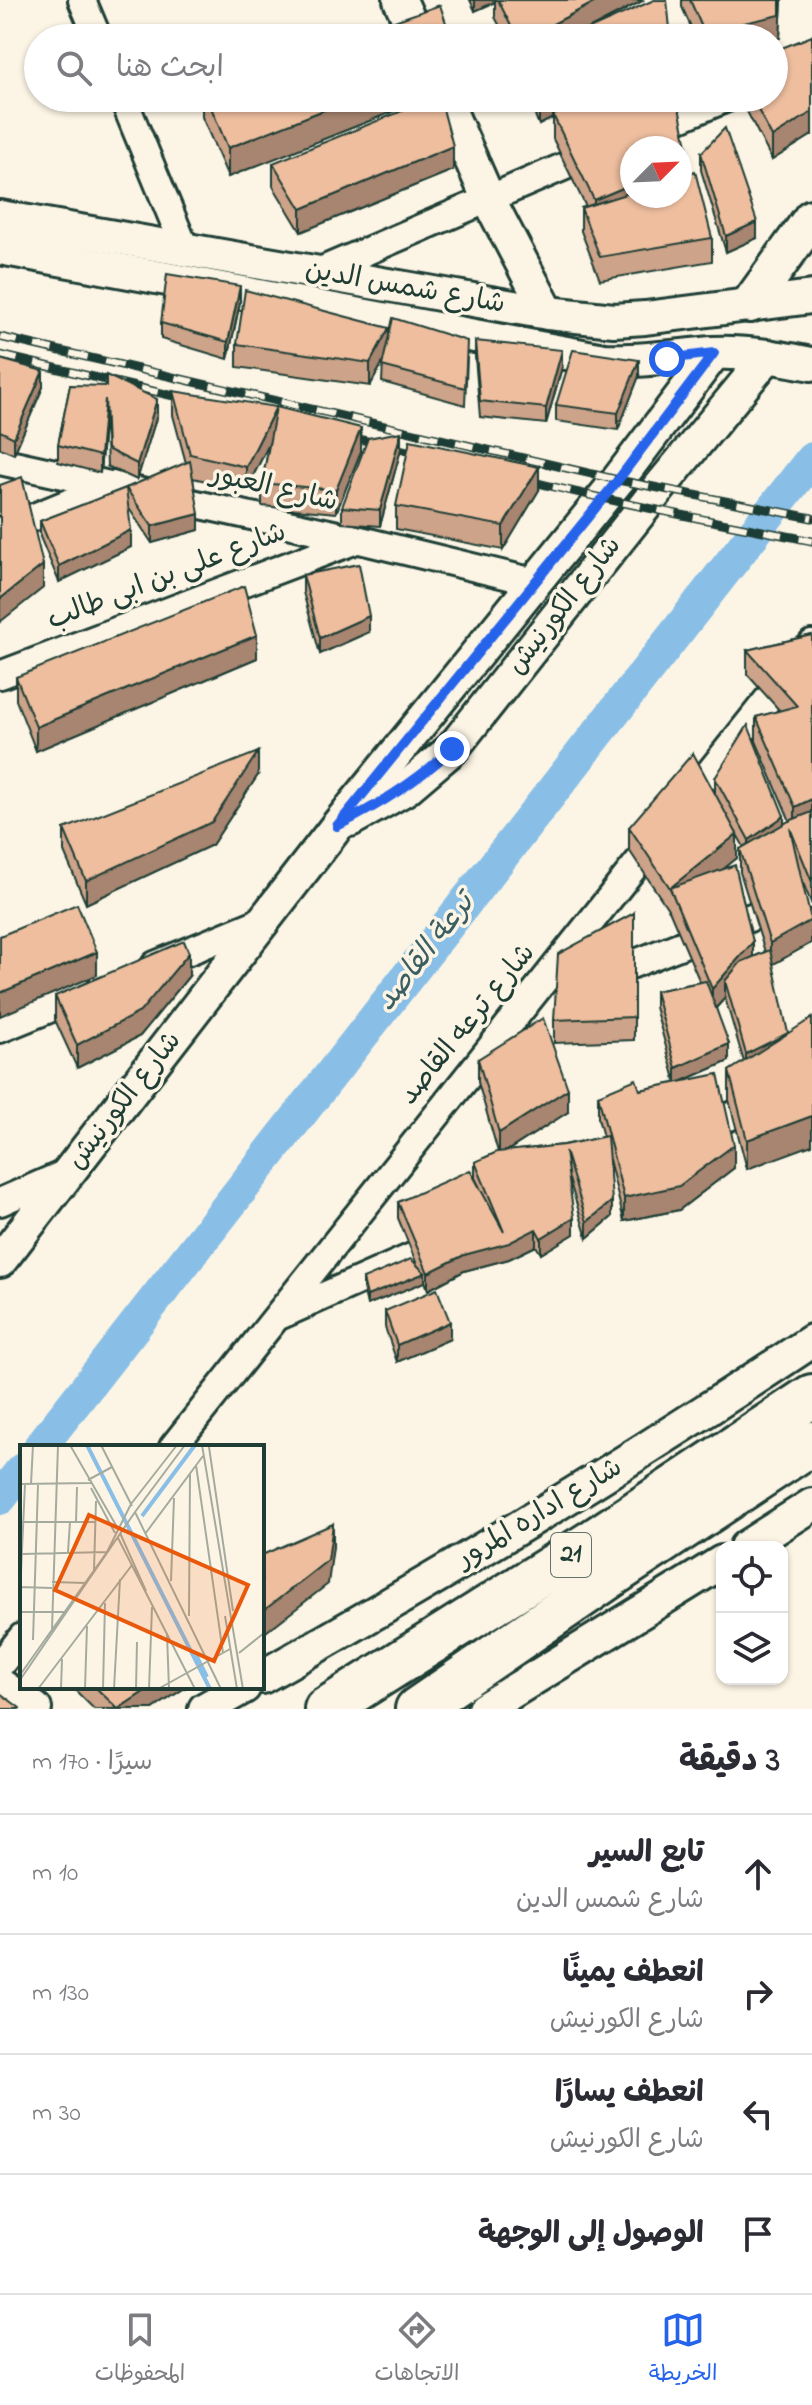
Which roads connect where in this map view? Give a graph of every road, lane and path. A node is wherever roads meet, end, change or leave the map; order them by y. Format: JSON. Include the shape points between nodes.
{"nodes":[{"id":1,"x":82,"y":0,"type":"edge"},
{"id":2,"x":400,"y":0,"type":"edge"},
{"id":3,"x":92,"y":24,"type":"edge"},
{"id":4,"x":411,"y":24,"type":"edge"},
{"id":5,"x":129,"y":112,"type":"edge"},
{"id":6,"x":450,"y":112,"type":"edge"},
{"id":7,"x":694,"y":112,"type":"edge"},
{"id":8,"x":488,"y":198,"type":"junction"},
{"id":9,"x":812,"y":218,"type":"edge"},
{"id":10,"x":7,"y":234,"type":"edge"},
{"id":11,"x":186,"y":251,"type":"junction"},
{"id":12,"x":318,"y":272,"type":"junction"},
{"id":13,"x":812,"y":297,"type":"edge"},
{"id":14,"x":750,"y":304,"type":"junction"},
{"id":15,"x":548,"y":313,"type":"junction"},
{"id":16,"x":714,"y":353,"type":"junction"},
{"id":17,"x":768,"y":356,"type":"junction"},
{"id":18,"x":812,"y":364,"type":"edge"},
{"id":19,"x":0,"y":461,"type":"edge"},
{"id":20,"x":112,"y":485,"type":"junction"},
{"id":21,"x":0,"y":531,"type":"edge"},
{"id":22,"x":356,"y":539,"type":"junction"},
{"id":23,"x":534,"y":582,"type":"junction"},
{"id":24,"x":812,"y":644,"type":"edge"},
{"id":25,"x":0,"y":675,"type":"edge"},
{"id":26,"x":337,"y":826,"type":"junction"},
{"id":27,"x":812,"y":893,"type":"edge"},
{"id":28,"x":264,"y":920,"type":"junction"},
{"id":29,"x":133,"y":974,"type":"edge"},
{"id":30,"x":105,"y":986,"type":"edge"},
{"id":31,"x":522,"y":1008,"type":"junction"},
{"id":32,"x":0,"y":1029,"type":"edge"},
{"id":33,"x":812,"y":1081,"type":"edge"},
{"id":34,"x":668,"y":1144,"type":"edge"},
{"id":35,"x":71,"y":1171,"type":"junction"},
{"id":36,"x":0,"y":1202,"type":"edge"},
{"id":37,"x":465,"y":1233,"type":"edge"},
{"id":38,"x":0,"y":1261,"type":"edge"},
{"id":39,"x":277,"y":1316,"type":"junction"},
{"id":40,"x":812,"y":1341,"type":"edge"},
{"id":41,"x":812,"y":1396,"type":"edge"},
{"id":42,"x":812,"y":1443,"type":"edge"},
{"id":43,"x":175,"y":1445,"type":"edge"},
{"id":44,"x":812,"y":1505,"type":"edge"},
{"id":45,"x":755,"y":1541,"type":"edge"},
{"id":46,"x":716,"y":1566,"type":"edge"},
{"id":47,"x":20,"y":1640,"type":"edge"},
{"id":48,"x":0,"y":1665,"type":"edge"},
{"id":49,"x":264,"y":1676,"type":"edge"},
{"id":50,"x":0,"y":1685,"type":"edge"},
{"id":51,"x":240,"y":1689,"type":"edge"},
{"id":52,"x":35,"y":1709,"type":"edge"},
{"id":53,"x":205,"y":1709,"type":"edge"},
{"id":54,"x":326,"y":1709,"type":"edge"},
{"id":55,"x":417,"y":1709,"type":"edge"},
{"id":56,"x":484,"y":1709,"type":"edge"}],
"edges":[{"from":1,"to":3,"type":"street"},
{"from":2,"to":4,"type":"street"},
{"from":5,"to":11,"type":"street"},
{"from":6,"to":8,"type":"street"},
{"from":7,"to":8,"type":"street"},
{"from":8,"to":12,"type":"street"},
{"from":8,"to":15,"type":"street"},
{"from":9,"to":14,"type":"main road"},
{"from":10,"to":11,"type":"street","name":"شارع شمس الدين"},
{"from":10,"to":16,"type":"street","name":"شارع شمس الدين","via":[[604,360]]},
{"from":11,"to":12,"type":"street","name":"شارع شمس الدين"},
{"from":12,"to":15,"type":"street","name":"شارع شمس الدين"},
{"from":13,"to":14,"type":"street","name":"شارع شمس الدين"},
{"from":14,"to":15,"type":"street","name":"شارع شمس الدين","via":[[614,320]]},
{"from":16,"to":17,"type":"street","name":"شارع شمس الدين"},
{"from":16,"to":23,"type":"street","name":"شارع الكورنيش"},
{"from":17,"to":18,"type":"street","name":"شارع شمس الدين"},
{"from":17,"to":26,"type":"street","name":"شارع الكورنيش","via":[[452,749],[405,789]]},
{"from":19,"to":20,"type":"street","name":"شارع العبور"},
{"from":20,"to":21,"type":"street"},
{"from":20,"to":22,"type":"street","name":"شارع العبور"},
{"from":22,"to":23,"type":"street","name":"شارع العبور"},
{"from":22,"to":25,"type":"street","name":"شارع على بن ابى طالب"},
{"from":23,"to":26,"type":"street","name":"شارع الكورنيش"},
{"from":24,"to":31,"type":"street","name":"شارع ترعه القاصد"},
{"from":26,"to":28,"type":"street","name":"شارع الكورنيش"},
{"from":27,"to":31,"type":"street"},
{"from":28,"to":29,"type":"street"},
{"from":28,"to":35,"type":"street","name":"شارع الكورنيش"},
{"from":30,"to":32,"type":"street"},
{"from":31,"to":39,"type":"street","name":"شارع ترعه القاصد"},
{"from":33,"to":34,"type":"street"},
{"from":35,"to":36,"type":"street"},
{"from":35,"to":38,"type":"street","name":"شارع الكورنيش"},
{"from":37,"to":39,"type":"street"},
{"from":39,"to":43,"type":"street","name":"شارع ترعه القاصد"},
{"from":40,"to":49,"type":"street","name":"شارع اداره المرور","via":[[637,1456]]},
{"from":41,"to":54,"type":"highway","number":"21"},
{"from":42,"to":55,"type":"highway","number":"21"},
{"from":44,"to":45,"type":"street"},
{"from":46,"to":56,"type":"street"},
{"from":47,"to":48,"type":"street"},
{"from":50,"to":52,"type":"street"},
{"from":51,"to":53,"type":"street"}]}
